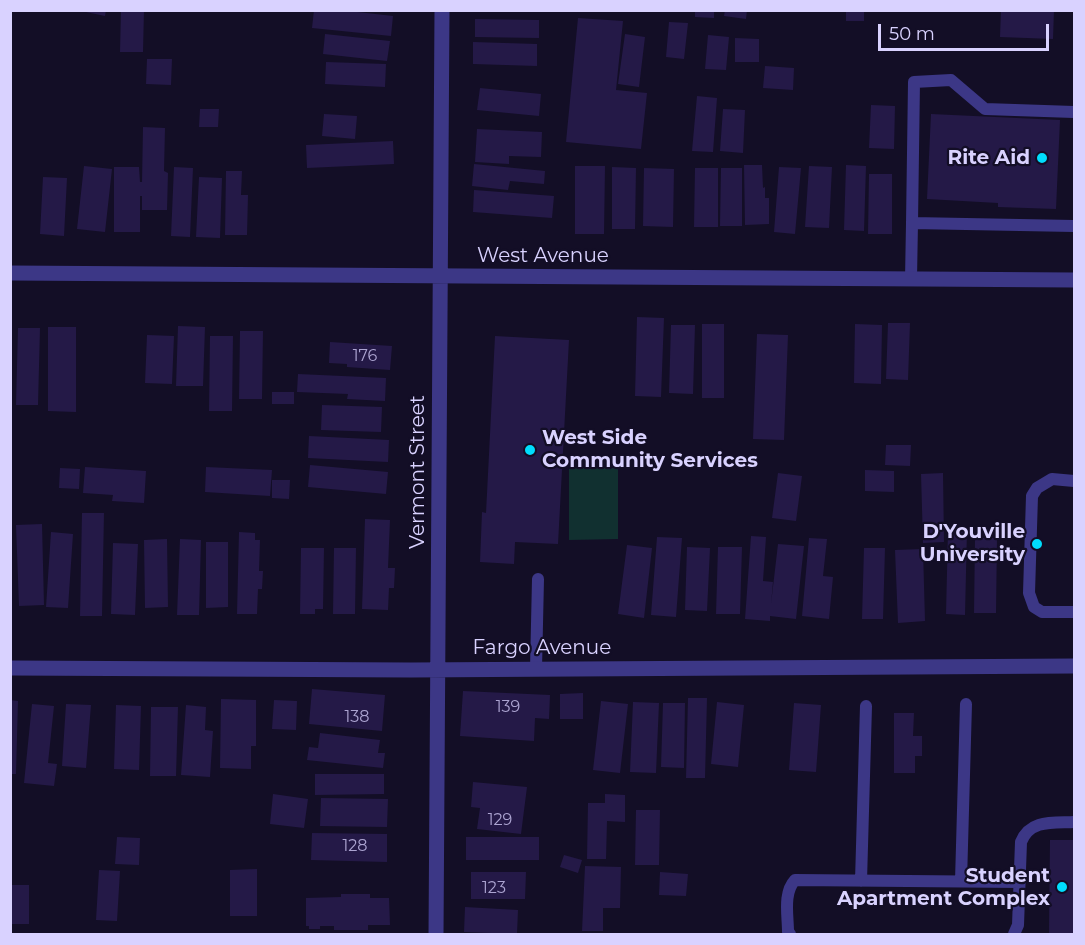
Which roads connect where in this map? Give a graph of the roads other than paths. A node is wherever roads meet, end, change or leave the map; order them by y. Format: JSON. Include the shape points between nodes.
{"nodes":[{"id":1,"x":442,"y":10,"type":"edge"},
{"id":2,"x":1074,"y":111,"type":"edge"},
{"id":3,"x":912,"y":224,"type":"junction"},
{"id":4,"x":1074,"y":226,"type":"edge"},
{"id":5,"x":10,"y":273,"type":"edge"},
{"id":6,"x":440,"y":276,"type":"junction"},
{"id":7,"x":911,"y":279,"type":"junction"},
{"id":8,"x":1074,"y":280,"type":"edge"},
{"id":9,"x":1074,"y":481,"type":"edge"},
{"id":10,"x":538,"y":579,"type":"dead end"},
{"id":11,"x":1074,"y":612,"type":"edge"},
{"id":12,"x":1074,"y":666,"type":"edge"},
{"id":13,"x":10,"y":668,"type":"edge"},
{"id":14,"x":536,"y":669,"type":"junction"},
{"id":15,"x":438,"y":670,"type":"junction"},
{"id":16,"x":966,"y":704,"type":"dead end"},
{"id":17,"x":866,"y":706,"type":"dead end"},
{"id":18,"x":1074,"y":822,"type":"edge"},
{"id":19,"x":861,"y":880,"type":"junction"},
{"id":20,"x":961,"y":881,"type":"junction"},
{"id":21,"x":1020,"y":882,"type":"junction"},
{"id":22,"x":436,"y":934,"type":"edge"},
{"id":23,"x":790,"y":934,"type":"edge"},
{"id":24,"x":1014,"y":934,"type":"edge"}],
"edges":[{"from":1,"to":6,"type":"street","name":"Vermont Street"},
{"from":2,"to":3,"type":"lane","via":[[985,109],[951,80],[914,82]]},
{"from":3,"to":4,"type":"lane"},
{"from":3,"to":7,"type":"lane"},
{"from":5,"to":6,"type":"street","name":"West Avenue"},
{"from":6,"to":7,"type":"street","name":"West Avenue"},
{"from":6,"to":15,"type":"street","name":"Vermont Street"},
{"from":7,"to":8,"type":"street","name":"West Avenue"},
{"from":9,"to":11,"type":"lane","via":[[1053,479],[1037,488],[1032,496],[1029,593],[1034,607],[1042,612]]},
{"from":10,"to":14,"type":"lane"},
{"from":12,"to":14,"type":"street","name":"Fargo Avenue"},
{"from":13,"to":15,"type":"street","name":"Fargo Avenue"},
{"from":14,"to":15,"type":"street","name":"Fargo Avenue"},
{"from":15,"to":22,"type":"street","name":"Vermont Street"},
{"from":16,"to":20,"type":"lane"},
{"from":17,"to":19,"type":"lane"},
{"from":18,"to":21,"type":"lane","via":[[1044,824],[1024,834]]},
{"from":19,"to":20,"type":"lane"},
{"from":19,"to":23,"type":"lane","via":[[795,880],[787,895]]},
{"from":20,"to":21,"type":"lane"},
{"from":21,"to":24,"type":"lane"}]}
